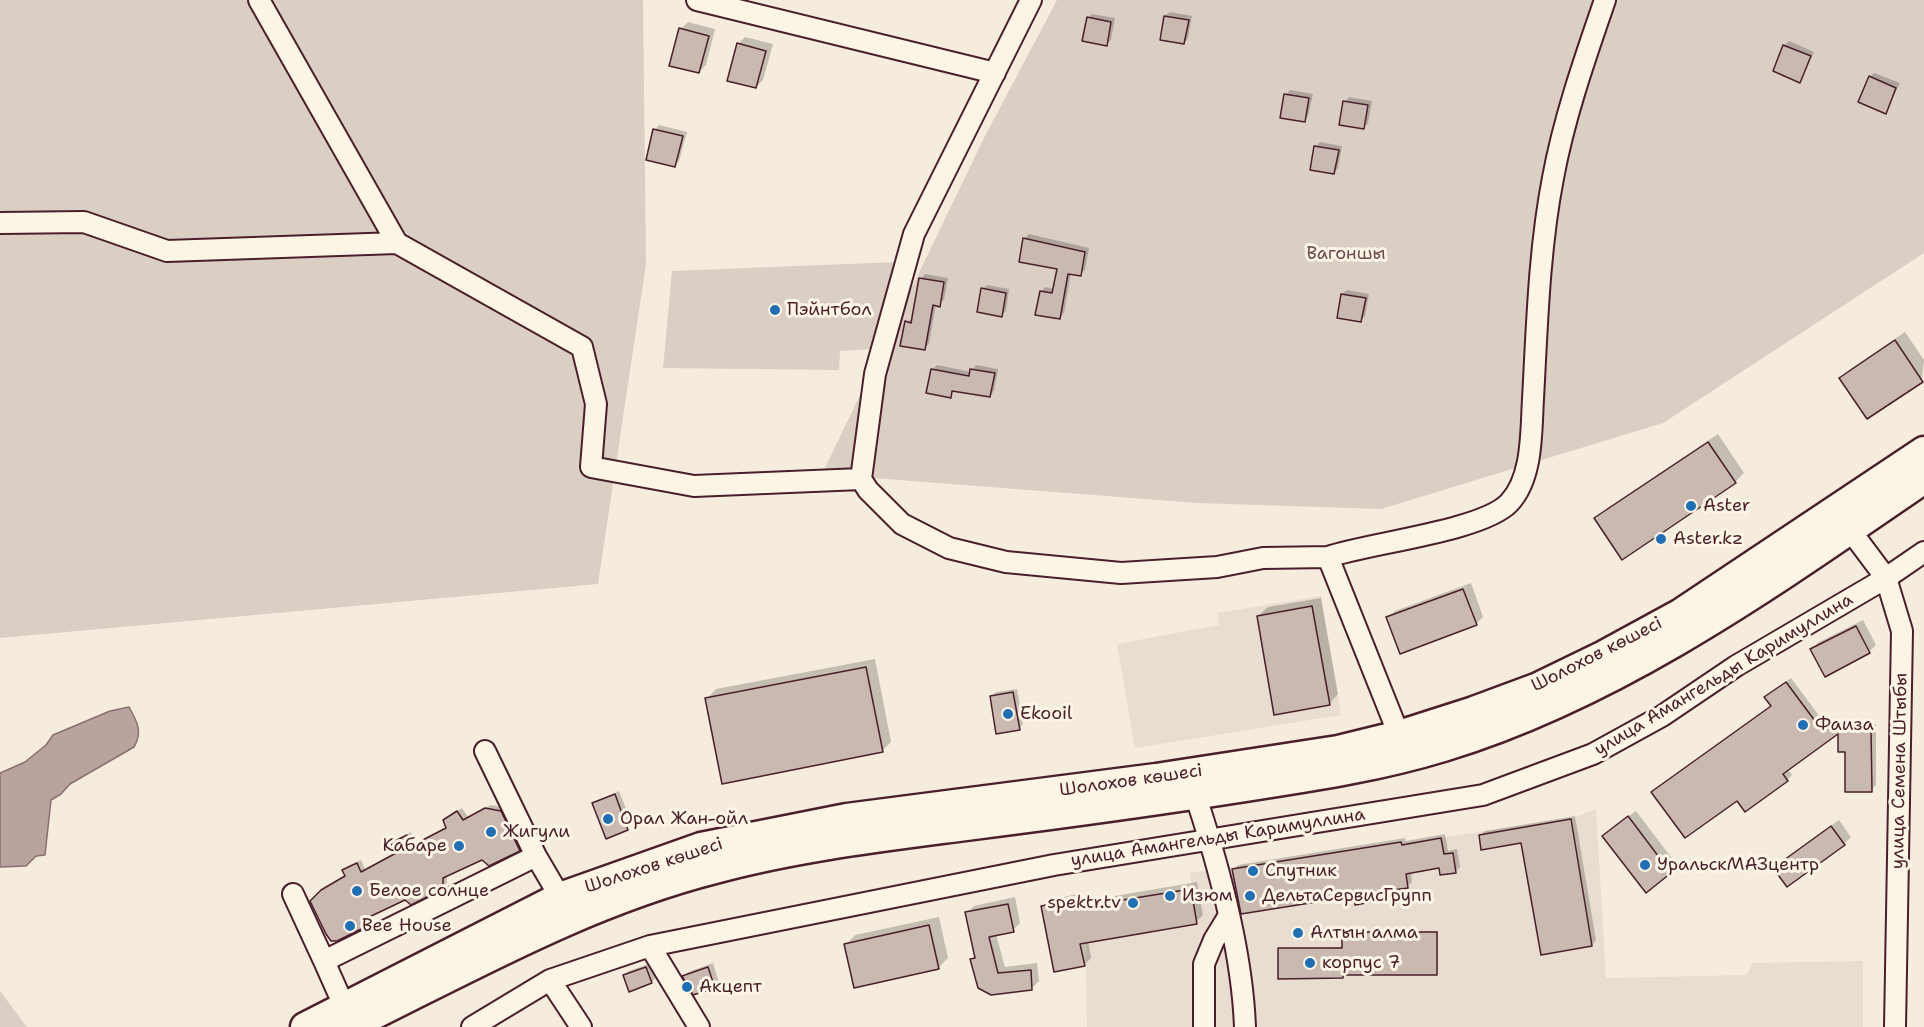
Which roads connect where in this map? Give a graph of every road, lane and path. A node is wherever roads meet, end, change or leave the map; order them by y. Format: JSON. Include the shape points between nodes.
{"nodes":[{"id":1,"x":259,"y":0,"type":"edge"},
{"id":2,"x":696,"y":0,"type":"edge"},
{"id":3,"x":1031,"y":0,"type":"edge"},
{"id":4,"x":1605,"y":0,"type":"edge"},
{"id":5,"x":995,"y":74,"type":"junction"},
{"id":6,"x":0,"y":223,"type":"edge"},
{"id":7,"x":397,"y":243,"type":"junction"},
{"id":8,"x":1924,"y":451,"type":"edge"},
{"id":9,"x":861,"y":479,"type":"junction"},
{"id":10,"x":1924,"y":479,"type":"edge"},
{"id":11,"x":1844,"y":519,"type":"junction"},
{"id":12,"x":1924,"y":552,"type":"edge"},
{"id":13,"x":1328,"y":557,"type":"junction"},
{"id":14,"x":1886,"y":578,"type":"junction"},
{"id":15,"x":1399,"y":735,"type":"junction"},
{"id":16,"x":485,"y":751,"type":"dead end"},
{"id":17,"x":1192,"y":784,"type":"junction"},
{"id":18,"x":1208,"y":840,"type":"junction"},
{"id":19,"x":536,"y":856,"type":"junction"},
{"id":20,"x":293,"y":894,"type":"dead end"},
{"id":21,"x":560,"y":897,"type":"junction"},
{"id":22,"x":1228,"y":917,"type":"junction"},
{"id":23,"x":650,"y":946,"type":"junction"},
{"id":24,"x":324,"y":961,"type":"junction"},
{"id":25,"x":550,"y":980,"type":"junction"},
{"id":26,"x":346,"y":1016,"type":"edge"},
{"id":27,"x":305,"y":1027,"type":"edge"},
{"id":28,"x":472,"y":1027,"type":"edge"},
{"id":29,"x":581,"y":1027,"type":"edge"},
{"id":30,"x":699,"y":1027,"type":"edge"},
{"id":31,"x":1204,"y":1027,"type":"edge"},
{"id":32,"x":1245,"y":1027,"type":"edge"},
{"id":33,"x":1895,"y":1027,"type":"edge"}],
"edges":[{"from":1,"to":7,"type":"street"},
{"from":2,"to":5,"type":"street"},
{"from":3,"to":5,"type":"street"},
{"from":4,"to":13,"type":"street","via":[[1553,177],[1524,477],[1509,503],[1486,518]]},
{"from":5,"to":9,"type":"street","via":[[914,234],[875,374]]},
{"from":6,"to":7,"type":"street","via":[[84,222],[167,251]]},
{"from":7,"to":9,"type":"street","via":[[582,347],[596,404],[591,467],[694,486]]},
{"from":8,"to":11,"type":"highway","name":"Шолохов көшесі"},
{"from":9,"to":13,"type":"street","via":[[902,524],[949,548],[1006,562],[1120,573],[1216,567],[1263,558]]},
{"from":10,"to":11,"type":"highway","name":"Шолохов көшесі"},
{"from":11,"to":14,"type":"street","name":"улица Семена Штыбы"},
{"from":11,"to":15,"type":"highway","name":"Шолохов көшесі","via":[[1604,655],[1536,688]]},
{"from":11,"to":17,"type":"highway","name":"Шолохов көшесі","via":[[1682,637],[1565,700],[1509,724],[1443,747],[1349,771]]},
{"from":12,"to":14,"type":"street","name":"улица Амангельды Каримуллина"},
{"from":13,"to":15,"type":"street"},
{"from":14,"to":18,"type":"street","name":"улица Амангельды Каримуллина","via":[[1593,754],[1483,795]]},
{"from":14,"to":33,"type":"street","name":"улица Семена Штыбы","via":[[1902,631]]},
{"from":15,"to":17,"type":"highway","name":"Шолохов көшесі"},
{"from":16,"to":19,"type":"street"},
{"from":17,"to":18,"type":"street"},
{"from":17,"to":21,"type":"highway","name":"Шолохов көшесі","via":[[904,810],[762,835],[701,847]]},
{"from":17,"to":26,"type":"highway","name":"Шолохов көшесі","via":[[717,868],[647,888],[578,915]]},
{"from":18,"to":22,"type":"street","via":[[1219,869]]},
{"from":18,"to":23,"type":"street","name":"улица Амангельды Каримуллина","via":[[1053,865]]},
{"from":19,"to":21,"type":"street"},
{"from":19,"to":24,"type":"street"},
{"from":20,"to":24,"type":"street"},
{"from":21,"to":26,"type":"highway","name":"Шолохов көшесі"},
{"from":22,"to":31,"type":"street","via":[[1204,964]]},
{"from":22,"to":32,"type":"street"},
{"from":23,"to":25,"type":"street","name":"улица Амангельды Каримуллина"},
{"from":23,"to":30,"type":"street"},
{"from":24,"to":26,"type":"street"},
{"from":25,"to":28,"type":"street","name":"улица Амангельды Каримуллина"},
{"from":25,"to":29,"type":"street"},
{"from":26,"to":27,"type":"highway","name":"Шолохов көшесі"}]}
